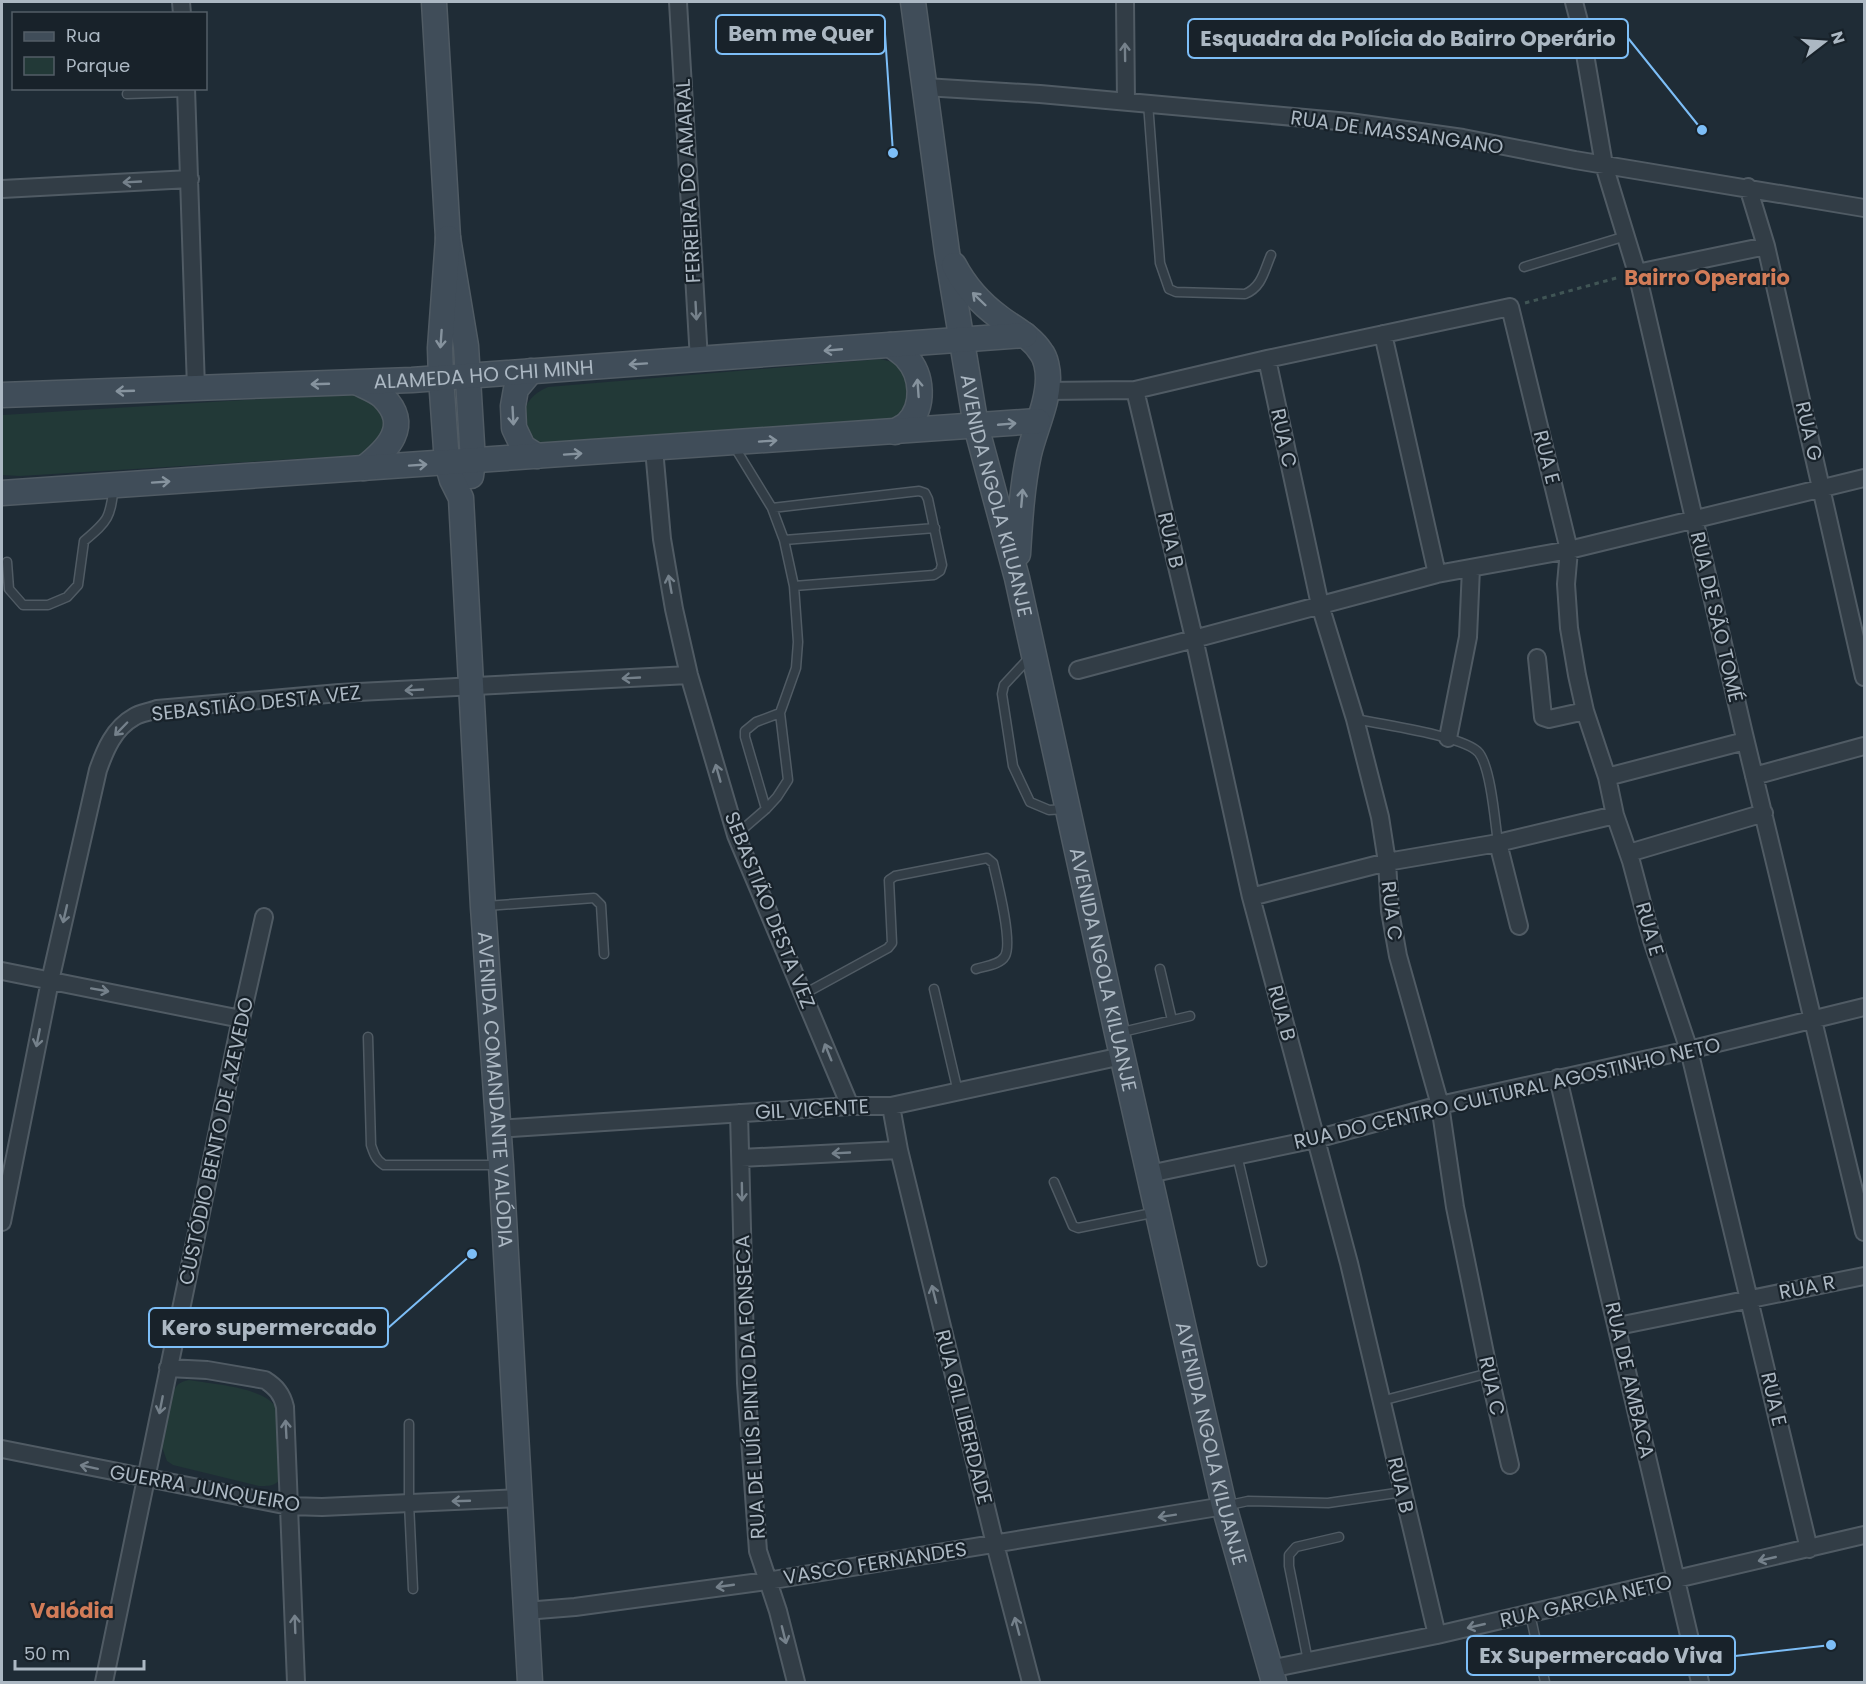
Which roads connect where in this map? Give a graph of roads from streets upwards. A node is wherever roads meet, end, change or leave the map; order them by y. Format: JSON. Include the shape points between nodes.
{"nodes":[{"id":1,"x":434,"y":2,"type":"edge"},
{"id":2,"x":678,"y":2,"type":"edge"},
{"id":3,"x":913,"y":2,"type":"edge"},
{"id":4,"x":1125,"y":2,"type":"edge"},
{"id":5,"x":1574,"y":2,"type":"edge"},
{"id":6,"x":925,"y":87,"type":"junction"},
{"id":7,"x":186,"y":90,"type":"edge"},
{"id":8,"x":1126,"y":102,"type":"junction"},
{"id":9,"x":1604,"y":165,"type":"junction"},
{"id":10,"x":190,"y":179,"type":"junction"},
{"id":11,"x":1748,"y":187,"type":"junction"},
{"id":12,"x":2,"y":189,"type":"edge"},
{"id":13,"x":1864,"y":208,"type":"edge"},
{"id":14,"x":448,"y":238,"type":"junction"},
{"id":15,"x":1766,"y":246,"type":"junction"},
{"id":16,"x":947,"y":252,"type":"junction"},
{"id":17,"x":1637,"y":273,"type":"junction"},
{"id":18,"x":1383,"y":334,"type":"junction"},
{"id":19,"x":1025,"y":335,"type":"junction"},
{"id":20,"x":962,"y":339,"type":"junction"},
{"id":21,"x":891,"y":345,"type":"junction"},
{"id":22,"x":1267,"y":359,"type":"junction"},
{"id":23,"x":699,"y":360,"type":"junction"},
{"id":24,"x":531,"y":371,"type":"junction"},
{"id":25,"x":468,"y":376,"type":"junction"},
{"id":26,"x":441,"y":378,"type":"junction"},
{"id":27,"x":358,"y":383,"type":"junction"},
{"id":28,"x":196,"y":388,"type":"junction"},
{"id":29,"x":1135,"y":390,"type":"junction"},
{"id":30,"x":1046,"y":391,"type":"junction"},
{"id":31,"x":2,"y":395,"type":"edge"},
{"id":32,"x":1038,"y":422,"type":"junction"},
{"id":33,"x":976,"y":426,"type":"junction"},
{"id":34,"x":895,"y":432,"type":"junction"},
{"id":35,"x":654,"y":448,"type":"junction"},
{"id":36,"x":537,"y":456,"type":"junction"},
{"id":37,"x":473,"y":461,"type":"junction"},
{"id":38,"x":447,"y":463,"type":"junction"},
{"id":39,"x":364,"y":468,"type":"junction"},
{"id":40,"x":1864,"y":477,"type":"edge"},
{"id":41,"x":2,"y":485,"type":"edge"},
{"id":42,"x":1822,"y":489,"type":"junction"},
{"id":43,"x":39,"y":491,"type":"junction"},
{"id":44,"x":2,"y":493,"type":"edge"},
{"id":45,"x":461,"y":498,"type":"junction"},
{"id":46,"x":2,"y":500,"type":"edge"},
{"id":47,"x":1695,"y":520,"type":"junction"},
{"id":48,"x":1569,"y":550,"type":"junction"},
{"id":49,"x":1471,"y":568,"type":"junction"},
{"id":50,"x":1437,"y":574,"type":"junction"},
{"id":51,"x":1017,"y":578,"type":"junction"},
{"id":52,"x":1320,"y":605,"type":"junction"},
{"id":53,"x":1194,"y":638,"type":"junction"},
{"id":54,"x":1537,"y":658,"type":"dead end"},
{"id":55,"x":1078,"y":670,"type":"dead end"},
{"id":56,"x":689,"y":675,"type":"junction"},
{"id":57,"x":1864,"y":677,"type":"edge"},
{"id":58,"x":472,"y":686,"type":"junction"},
{"id":59,"x":1585,"y":711,"type":"junction"},
{"id":60,"x":1448,"y":738,"type":"road end"},
{"id":61,"x":1745,"y":741,"type":"junction"},
{"id":62,"x":1864,"y":746,"type":"edge"},
{"id":63,"x":1754,"y":776,"type":"junction"},
{"id":64,"x":1608,"y":777,"type":"junction"},
{"id":65,"x":1764,"y":813,"type":"junction"},
{"id":66,"x":1615,"y":815,"type":"junction"},
{"id":67,"x":1498,"y":843,"type":"junction"},
{"id":68,"x":1629,"y":853,"type":"junction"},
{"id":69,"x":1386,"y":861,"type":"junction"},
{"id":70,"x":1251,"y":897,"type":"junction"},
{"id":71,"x":264,"y":917,"type":"dead end"},
{"id":72,"x":1519,"y":926,"type":"dead end"},
{"id":73,"x":2,"y":971,"type":"edge"},
{"id":74,"x":50,"y":981,"type":"junction"},
{"id":75,"x":1864,"y":1007,"type":"edge"},
{"id":76,"x":241,"y":1019,"type":"junction"},
{"id":77,"x":1814,"y":1020,"type":"junction"},
{"id":78,"x":1119,"y":1045,"type":"junction"},
{"id":79,"x":1689,"y":1050,"type":"junction"},
{"id":80,"x":1558,"y":1078,"type":"junction"},
{"id":81,"x":850,"y":1106,"type":"junction"},
{"id":82,"x":891,"y":1106,"type":"junction"},
{"id":83,"x":1440,"y":1106,"type":"junction"},
{"id":84,"x":739,"y":1113,"type":"junction"},
{"id":85,"x":498,"y":1129,"type":"junction"},
{"id":86,"x":1316,"y":1139,"type":"junction"},
{"id":87,"x":900,"y":1150,"type":"junction"},
{"id":88,"x":741,"y":1158,"type":"junction"},
{"id":89,"x":1149,"y":1174,"type":"junction"},
{"id":90,"x":2,"y":1222,"type":"edge"},
{"id":91,"x":1864,"y":1233,"type":"edge"},
{"id":92,"x":1864,"y":1276,"type":"edge"},
{"id":93,"x":1750,"y":1298,"type":"junction"},
{"id":94,"x":1618,"y":1326,"type":"junction"},
{"id":95,"x":168,"y":1368,"type":"junction"},
{"id":96,"x":2,"y":1449,"type":"edge"},
{"id":97,"x":1510,"y":1465,"type":"dead end"},
{"id":98,"x":147,"y":1479,"type":"junction"},
{"id":99,"x":519,"y":1498,"type":"junction"},
{"id":100,"x":289,"y":1506,"type":"junction"},
{"id":101,"x":1224,"y":1506,"type":"junction"},
{"id":102,"x":1864,"y":1535,"type":"edge"},
{"id":103,"x":995,"y":1544,"type":"junction"},
{"id":104,"x":1809,"y":1549,"type":"junction"},
{"id":105,"x":1676,"y":1580,"type":"junction"},
{"id":106,"x":767,"y":1581,"type":"junction"},
{"id":107,"x":525,"y":1611,"type":"junction"},
{"id":108,"x":1437,"y":1635,"type":"junction"},
{"id":109,"x":1272,"y":1676,"type":"edge"},
{"id":110,"x":104,"y":1683,"type":"edge"},
{"id":111,"x":296,"y":1683,"type":"edge"},
{"id":112,"x":530,"y":1683,"type":"edge"},
{"id":113,"x":796,"y":1683,"type":"edge"},
{"id":114,"x":1031,"y":1683,"type":"edge"},
{"id":115,"x":1700,"y":1683,"type":"edge"}],
"edges":[{"from":1,"to":14,"type":"main road","name":"AVENIDA COMANDANTE VALÓDIA"},
{"from":2,"to":23,"type":"street","name":"FERREIRA DO AMARAL","one_way":true},
{"from":3,"to":6,"type":"main road","name":"AVENIDA NGOLA KILUANJE"},
{"from":8,"to":4,"type":"street","one_way":true},
{"from":5,"to":9,"type":"street","name":"RUA DE SÃO TOMÉ"},
{"from":6,"to":8,"type":"street","name":"RUA DE MASSANGANO"},
{"from":6,"to":16,"type":"main road","name":"AVENIDA NGOLA KILUANJE"},
{"from":7,"to":10,"type":"street"},
{"from":8,"to":9,"type":"street","name":"RUA DE MASSANGANO","via":[[1349,122],[1463,138]]},
{"from":9,"to":11,"type":"street","name":"RUA DE MASSANGANO"},
{"from":9,"to":17,"type":"street","name":"RUA DE SÃO TOMÉ"},
{"from":10,"to":12,"type":"street","one_way":true},
{"from":10,"to":28,"type":"street"},
{"from":11,"to":13,"type":"street","name":"RUA DE MASSANGANO"},
{"from":11,"to":15,"type":"street","name":"RUA G"},
{"from":14,"to":25,"type":"main road","name":"AVENIDA COMANDANTE VALÓDIA"},
{"from":14,"to":26,"type":"main road","name":"AVENIDA COMANDANTE VALÓDIA","one_way":true},
{"from":15,"to":17,"type":"street"},
{"from":15,"to":42,"type":"street","name":"RUA G"},
{"from":19,"to":16,"type":"main road","one_way":true,"via":[[975,295]]},
{"from":16,"to":20,"type":"main road","name":"AVENIDA NGOLA KILUANJE"},
{"from":17,"to":47,"type":"street","name":"RUA DE SÃO TOMÉ"},
{"from":18,"to":22,"type":"street"},
{"from":18,"to":48,"type":"street","name":"RUA E","via":[[1510,307]]},
{"from":18,"to":50,"type":"street"},
{"from":19,"to":20,"type":"main road","name":"ALAMEDA HO CHI MINH"},
{"from":19,"to":30,"type":"main road","via":[[1043,353],[1048,378]]},
{"from":20,"to":21,"type":"main road","name":"ALAMEDA HO CHI MINH"},
{"from":20,"to":33,"type":"main road","name":"AVENIDA NGOLA KILUANJE"},
{"from":21,"to":23,"type":"main road","name":"ALAMEDA HO CHI MINH","one_way":true},
{"from":34,"to":21,"type":"main road","one_way":true,"via":[[915,413],[919,388],[916,372],[907,358]]},
{"from":22,"to":29,"type":"street"},
{"from":22,"to":52,"type":"street","name":"RUA C"},
{"from":23,"to":24,"type":"main road","name":"ALAMEDA HO CHI MINH","one_way":true},
{"from":24,"to":25,"type":"main road","name":"ALAMEDA HO CHI MINH"},
{"from":24,"to":36,"type":"main road","one_way":true,"via":[[516,389],[514,428],[523,447]]},
{"from":25,"to":26,"type":"main road","name":"ALAMEDA HO CHI MINH"},
{"from":25,"to":37,"type":"main road","name":"AVENIDA COMANDANTE VALÓDIA"},
{"from":26,"to":27,"type":"main road","name":"ALAMEDA HO CHI MINH"},
{"from":26,"to":38,"type":"main road","name":"AVENIDA COMANDANTE VALÓDIA"},
{"from":27,"to":28,"type":"main road","name":"ALAMEDA HO CHI MINH","one_way":true},
{"from":27,"to":39,"type":"main road","via":[[382,396],[396,422],[385,451]]},
{"from":28,"to":31,"type":"main road","name":"ALAMEDA HO CHI MINH","one_way":true},
{"from":29,"to":30,"type":"street"},
{"from":29,"to":53,"type":"street","name":"RUA B"},
{"from":30,"to":32,"type":"main road"},
{"from":33,"to":32,"type":"main road","one_way":true},
{"from":51,"to":32,"type":"main road","one_way":true,"via":[[1023,486]]},
{"from":33,"to":34,"type":"main road"},
{"from":33,"to":51,"type":"main road","name":"AVENIDA NGOLA KILUANJE"},
{"from":35,"to":34,"type":"main road","one_way":true},
{"from":36,"to":35,"type":"main road","one_way":true},
{"from":56,"to":35,"type":"street","name":"SEBASTIÃO DESTA VEZ","one_way":true,"via":[[662,539]]},
{"from":36,"to":37,"type":"main road"},
{"from":37,"to":38,"type":"main road"},
{"from":37,"to":45,"type":"main road","name":"AVENIDA COMANDANTE VALÓDIA"},
{"from":39,"to":38,"type":"main road","one_way":true},
{"from":38,"to":45,"type":"main road","name":"AVENIDA COMANDANTE VALÓDIA"},
{"from":43,"to":39,"type":"main road","one_way":true},
{"from":40,"to":42,"type":"street"},
{"from":41,"to":43,"type":"main road"},
{"from":42,"to":47,"type":"street"},
{"from":42,"to":57,"type":"street","name":"RUA G"},
{"from":43,"to":44,"type":"main road"},
{"from":43,"to":46,"type":"main road"},
{"from":45,"to":58,"type":"main road","name":"AVENIDA COMANDANTE VALÓDIA"},
{"from":47,"to":48,"type":"street"},
{"from":47,"to":61,"type":"street","name":"RUA DE SÃO TOMÉ"},
{"from":48,"to":49,"type":"street"},
{"from":48,"to":59,"type":"street","name":"RUA E","via":[[1569,628]]},
{"from":49,"to":50,"type":"street"},
{"from":49,"to":60,"type":"street","via":[[1468,637]]},
{"from":50,"to":52,"type":"street"},
{"from":51,"to":78,"type":"main road","name":"AVENIDA NGOLA KILUANJE"},
{"from":52,"to":53,"type":"street"},
{"from":52,"to":69,"type":"street","name":"RUA C","via":[[1355,719],[1380,817]]},
{"from":53,"to":55,"type":"street"},
{"from":53,"to":70,"type":"street","name":"RUA B"},
{"from":54,"to":59,"type":"street","via":[[1542,717]]},
{"from":56,"to":58,"type":"street","name":"SEBASTIÃO DESTA VEZ","one_way":true},
{"from":81,"to":56,"type":"street","name":"SEBASTIÃO DESTA VEZ","one_way":true,"via":[[736,835]]},
{"from":58,"to":74,"type":"street","name":"SEBASTIÃO DESTA VEZ","one_way":true,"via":[[157,709],[134,717],[117,731],[98,770]]},
{"from":58,"to":85,"type":"main road","name":"AVENIDA COMANDANTE VALÓDIA"},
{"from":59,"to":64,"type":"street","name":"RUA E"},
{"from":61,"to":63,"type":"street","name":"RUA DE SÃO TOMÉ"},
{"from":61,"to":64,"type":"street"},
{"from":62,"to":63,"type":"street"},
{"from":63,"to":65,"type":"street","name":"RUA DE SÃO TOMÉ"},
{"from":64,"to":66,"type":"street","name":"RUA E"},
{"from":65,"to":68,"type":"street"},
{"from":65,"to":77,"type":"street","name":"RUA DE SÃO TOMÉ"},
{"from":66,"to":67,"type":"street"},
{"from":66,"to":68,"type":"street","name":"RUA E"},
{"from":67,"to":69,"type":"street"},
{"from":67,"to":72,"type":"street"},
{"from":68,"to":79,"type":"street","name":"RUA E","via":[[1652,940]]},
{"from":69,"to":70,"type":"street"},
{"from":69,"to":83,"type":"street","name":"RUA C","via":[[1398,956]]},
{"from":70,"to":86,"type":"street","name":"RUA B"},
{"from":71,"to":76,"type":"street","name":"CUSTÓDIO BENTO DE AZEVEDO"},
{"from":73,"to":74,"type":"street"},
{"from":74,"to":76,"type":"street","one_way":true},
{"from":74,"to":90,"type":"street","name":"SEBASTIÃO DESTA VEZ","one_way":true},
{"from":75,"to":77,"type":"street","name":"RUA DO CENTRO CULTURAL AGOSTINHO NETO"},
{"from":76,"to":95,"type":"street","name":"CUSTÓDIO BENTO DE AZEVEDO"},
{"from":77,"to":79,"type":"street","name":"RUA DO CENTRO CULTURAL AGOSTINHO NETO"},
{"from":77,"to":91,"type":"street","name":"RUA DE SÃO TOMÉ"},
{"from":78,"to":82,"type":"street","name":"GIL VICENTE","via":[[958,1092]]},
{"from":78,"to":89,"type":"main road","name":"AVENIDA NGOLA KILUANJE"},
{"from":79,"to":80,"type":"street","name":"RUA DO CENTRO CULTURAL AGOSTINHO NETO"},
{"from":79,"to":93,"type":"street","name":"RUA E"},
{"from":80,"to":83,"type":"street","name":"RUA DO CENTRO CULTURAL AGOSTINHO NETO"},
{"from":80,"to":94,"type":"street","name":"RUA DE AMBACA"},
{"from":81,"to":82,"type":"street","name":"GIL VICENTE"},
{"from":81,"to":84,"type":"street","name":"GIL VICENTE"},
{"from":82,"to":87,"type":"street","name":"RUA GIL LIBERDADE"},
{"from":83,"to":86,"type":"street","name":"RUA DO CENTRO CULTURAL AGOSTINHO NETO"},
{"from":83,"to":97,"type":"street","name":"RUA C","via":[[1455,1207]]},
{"from":84,"to":85,"type":"street","name":"GIL VICENTE"},
{"from":84,"to":88,"type":"street","name":"RUA DE LUÍS PINTO DA FONSECA"},
{"from":85,"to":99,"type":"main road","name":"AVENIDA COMANDANTE VALÓDIA"},
{"from":86,"to":89,"type":"street","name":"RUA DO CENTRO CULTURAL AGOSTINHO NETO"},
{"from":86,"to":108,"type":"street","name":"RUA B"},
{"from":87,"to":88,"type":"street","one_way":true},
{"from":103,"to":87,"type":"street","name":"RUA GIL LIBERDADE","one_way":true},
{"from":88,"to":106,"type":"street","name":"RUA DE LUÍS PINTO DA FONSECA","one_way":true,"via":[[746,1383],[758,1551]]},
{"from":89,"to":101,"type":"main road","name":"AVENIDA NGOLA KILUANJE"},
{"from":92,"to":93,"type":"street","name":"RUA R"},
{"from":93,"to":94,"type":"street","name":"RUA R"},
{"from":93,"to":104,"type":"street","name":"RUA E"},
{"from":94,"to":105,"type":"street","name":"RUA DE AMBACA"},
{"from":95,"to":98,"type":"street","name":"CUSTÓDIO BENTO DE AZEVEDO","one_way":true},
{"from":100,"to":95,"type":"street","one_way":true,"via":[[285,1407],[279,1392],[265,1380]]},
{"from":98,"to":96,"type":"street","name":"GUERRA JUNQUEIRO","one_way":true},
{"from":98,"to":100,"type":"street","name":"GUERRA JUNQUEIRO"},
{"from":98,"to":110,"type":"street","name":"CUSTÓDIO BENTO DE AZEVEDO"},
{"from":99,"to":100,"type":"street","name":"GUERRA JUNQUEIRO","one_way":true},
{"from":99,"to":107,"type":"main road","name":"AVENIDA COMANDANTE VALÓDIA"},
{"from":111,"to":100,"type":"street","one_way":true},
{"from":101,"to":103,"type":"street","name":"VASCO FERNANDES","one_way":true},
{"from":101,"to":109,"type":"main road","name":"AVENIDA NGOLA KILUANJE"},
{"from":102,"to":104,"type":"street","name":"RUA GARCIA NETO"},
{"from":103,"to":106,"type":"street","name":"VASCO FERNANDES"},
{"from":114,"to":103,"type":"street","name":"RUA GIL LIBERDADE","one_way":true},
{"from":104,"to":105,"type":"street","name":"RUA GARCIA NETO","one_way":true},
{"from":105,"to":108,"type":"street","name":"RUA GARCIA NETO","one_way":true},
{"from":105,"to":115,"type":"street","name":"RUA DE AMBACA"},
{"from":106,"to":107,"type":"street","name":"VASCO FERNANDES","one_way":true},
{"from":106,"to":113,"type":"street","name":"RUA DE LUÍS PINTO DA FONSECA","one_way":true},
{"from":107,"to":112,"type":"main road","name":"AVENIDA COMANDANTE VALÓDIA"},
{"from":108,"to":109,"type":"street","name":"RUA GARCIA NETO","via":[[1308,1661]]}]}
